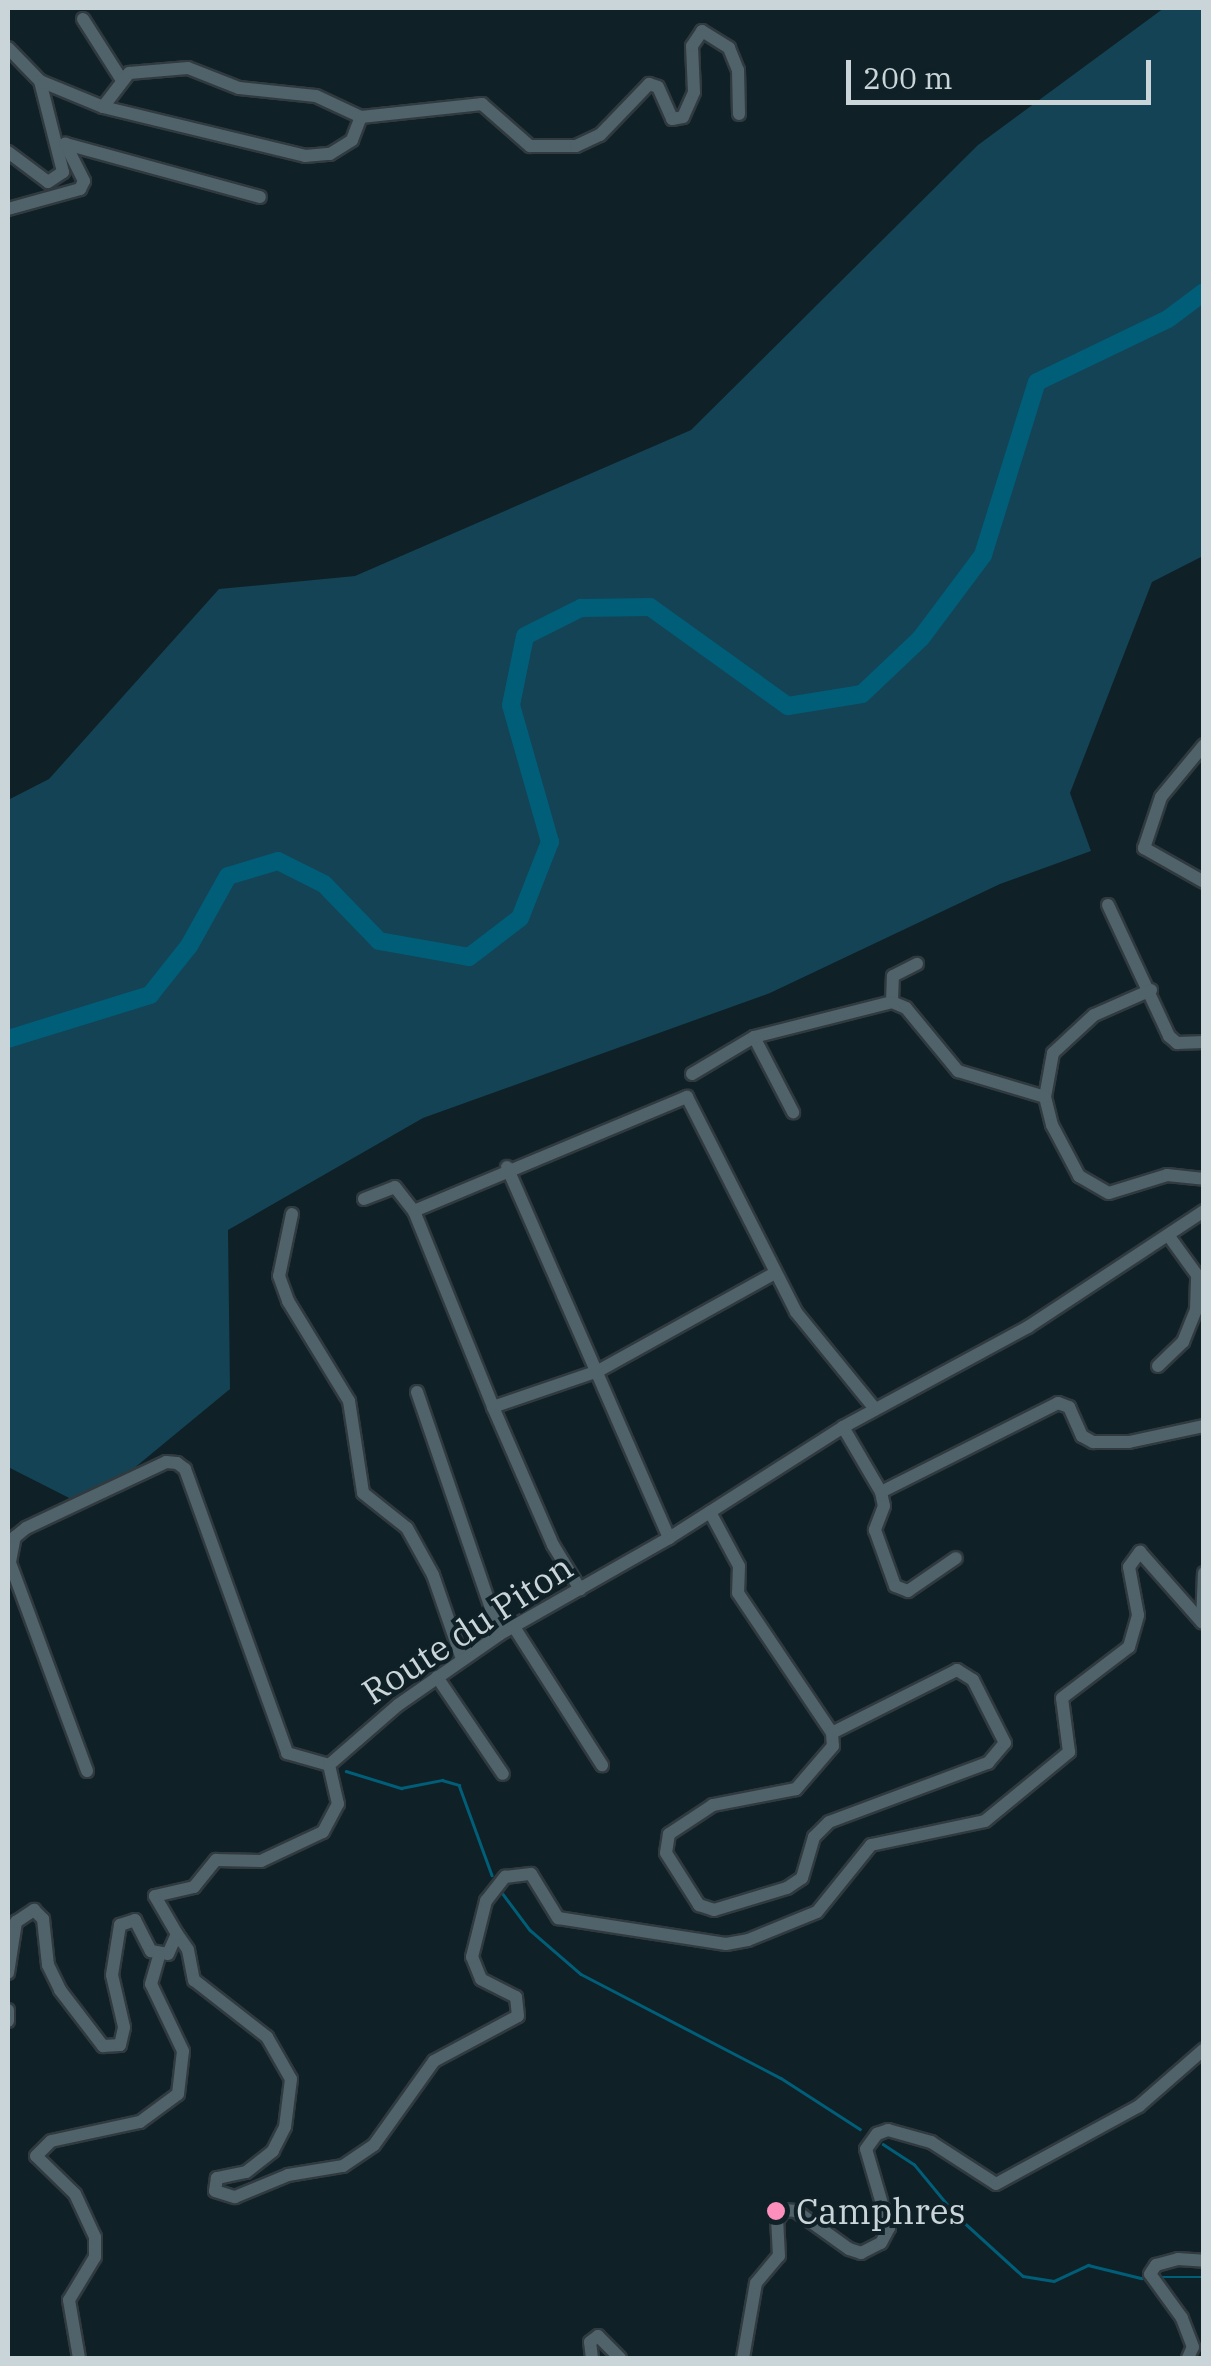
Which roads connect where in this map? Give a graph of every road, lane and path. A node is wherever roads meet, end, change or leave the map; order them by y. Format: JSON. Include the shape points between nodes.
{"nodes":[{"id":1,"x":84,"y":20,"type":"dead end"},
{"id":2,"x":8,"y":48,"type":"edge"},
{"id":3,"x":120,"y":77,"type":"junction"},
{"id":4,"x":40,"y":81,"type":"junction"},
{"id":5,"x":103,"y":107,"type":"junction"},
{"id":6,"x":739,"y":114,"type":"dead end"},
{"id":7,"x":361,"y":118,"type":"junction"},
{"id":8,"x":52,"y":125,"type":"junction"},
{"id":9,"x":66,"y":144,"type":"junction"},
{"id":10,"x":8,"y":152,"type":"edge"},
{"id":11,"x":260,"y":198,"type":"dead end"},
{"id":12,"x":8,"y":209,"type":"edge"},
{"id":13,"x":1204,"y":746,"type":"edge"},
{"id":14,"x":1204,"y":882,"type":"edge"},
{"id":15,"x":1108,"y":904,"type":"dead end"},
{"id":16,"x":917,"y":964,"type":"dead end"},
{"id":17,"x":1151,"y":990,"type":"junction"},
{"id":18,"x":892,"y":1002,"type":"junction"},
{"id":19,"x":754,"y":1037,"type":"junction"},
{"id":20,"x":1204,"y":1042,"type":"edge"},
{"id":21,"x":692,"y":1074,"type":"dead end"},
{"id":22,"x":1045,"y":1097,"type":"junction"},
{"id":23,"x":793,"y":1112,"type":"dead end"},
{"id":24,"x":508,"y":1167,"type":"junction"},
{"id":25,"x":1204,"y":1179,"type":"edge"},
{"id":26,"x":364,"y":1200,"type":"dead end"},
{"id":27,"x":414,"y":1211,"type":"junction"},
{"id":28,"x":1204,"y":1211,"type":"edge"},
{"id":29,"x":292,"y":1214,"type":"dead end"},
{"id":30,"x":1168,"y":1235,"type":"junction"},
{"id":31,"x":775,"y":1273,"type":"junction"},
{"id":32,"x":1158,"y":1366,"type":"dead end"},
{"id":33,"x":598,"y":1371,"type":"junction"},
{"id":34,"x":416,"y":1392,"type":"dead end"},
{"id":35,"x":492,"y":1408,"type":"junction"},
{"id":36,"x":875,"y":1409,"type":"junction"},
{"id":37,"x":1204,"y":1426,"type":"edge"},
{"id":38,"x":843,"y":1428,"type":"junction"},
{"id":39,"x":881,"y":1492,"type":"junction"},
{"id":40,"x":710,"y":1512,"type":"junction"},
{"id":41,"x":669,"y":1538,"type":"junction"},
{"id":42,"x":956,"y":1558,"type":"dead end"},
{"id":43,"x":8,"y":1566,"type":"edge"},
{"id":44,"x":1204,"y":1573,"type":"edge"},
{"id":45,"x":580,"y":1589,"type":"junction"},
{"id":46,"x":1202,"y":1622,"type":"edge"},
{"id":47,"x":514,"y":1627,"type":"junction"},
{"id":48,"x":500,"y":1634,"type":"junction"},
{"id":49,"x":462,"y":1659,"type":"junction"},
{"id":50,"x":436,"y":1677,"type":"junction"},
{"id":51,"x":832,"y":1734,"type":"junction"},
{"id":52,"x":329,"y":1765,"type":"junction"},
{"id":53,"x":602,"y":1765,"type":"dead end"},
{"id":54,"x":87,"y":1771,"type":"dead end"},
{"id":55,"x":503,"y":1774,"type":"dead end"},
{"id":56,"x":177,"y":1934,"type":"junction"},
{"id":57,"x":159,"y":1956,"type":"junction"},
{"id":58,"x":8,"y":1973,"type":"edge"},
{"id":59,"x":8,"y":2010,"type":"edge"},
{"id":60,"x":8,"y":2021,"type":"edge"},
{"id":61,"x":1204,"y":2049,"type":"edge"},
{"id":62,"x":1204,"y":2261,"type":"edge"},
{"id":63,"x":79,"y":2358,"type":"edge"},
{"id":64,"x":592,"y":2358,"type":"edge"},
{"id":65,"x":620,"y":2358,"type":"edge"},
{"id":66,"x":743,"y":2358,"type":"edge"},
{"id":67,"x":1188,"y":2358,"type":"edge"}],
"edges":[{"from":1,"to":3,"type":"street"},
{"from":2,"to":4,"type":"street"},
{"from":3,"to":5,"type":"street"},
{"from":3,"to":7,"type":"street","via":[[199,70],[239,88],[316,96]]},
{"from":4,"to":5,"type":"street"},
{"from":4,"to":8,"type":"street"},
{"from":5,"to":7,"type":"street","via":[[315,157],[352,140]]},
{"from":6,"to":7,"type":"street","via":[[738,70],[728,48],[702,31],[692,46],[694,92],[687,112],[675,121],[658,87],[649,84],[600,135],[576,146],[530,146],[482,104]]},
{"from":8,"to":9,"type":"street"},
{"from":8,"to":10,"type":"street","via":[[62,165],[56,182]]},
{"from":9,"to":11,"type":"street"},
{"from":9,"to":12,"type":"street","via":[[84,181],[80,188]]},
{"from":13,"to":14,"type":"street","via":[[1161,798],[1144,848]]},
{"from":15,"to":17,"type":"street","via":[[1128,956]]},
{"from":16,"to":18,"type":"street","via":[[894,976]]},
{"from":17,"to":20,"type":"street","via":[[1168,1036],[1177,1043]]},
{"from":17,"to":22,"type":"street","via":[[1110,1005],[1052,1053]]},
{"from":18,"to":19,"type":"street"},
{"from":18,"to":22,"type":"street","via":[[906,1008],[958,1070]]},
{"from":19,"to":21,"type":"street"},
{"from":19,"to":23,"type":"street"},
{"from":22,"to":25,"type":"street","via":[[1063,1156],[1093,1186],[1110,1194],[1167,1175]]},
{"from":24,"to":27,"type":"street"},
{"from":24,"to":31,"type":"street","via":[[687,1097]]},
{"from":24,"to":33,"type":"street"},
{"from":26,"to":27,"type":"street","via":[[395,1187]]},
{"from":27,"to":35,"type":"street"},
{"from":28,"to":30,"type":"street","name":"Route du Piton"},
{"from":29,"to":49,"type":"street","via":[[278,1276],[349,1400],[364,1493],[406,1528],[433,1575]]},
{"from":30,"to":32,"type":"street","via":[[1197,1275],[1196,1309],[1183,1342]]},
{"from":30,"to":36,"type":"street","name":"Route du Piton","via":[[1028,1327]]},
{"from":31,"to":33,"type":"street"},
{"from":31,"to":36,"type":"street","via":[[796,1312]]},
{"from":33,"to":35,"type":"street"},
{"from":33,"to":41,"type":"street"},
{"from":34,"to":48,"type":"street"},
{"from":35,"to":45,"type":"street","via":[[553,1545]]},
{"from":36,"to":38,"type":"street","name":"Route du Piton"},
{"from":37,"to":39,"type":"street","via":[[1129,1442],[1093,1442],[1082,1436],[1069,1406],[1058,1403]]},
{"from":38,"to":39,"type":"street"},
{"from":38,"to":40,"type":"street","name":"Route du Piton"},
{"from":39,"to":42,"type":"street","via":[[884,1506],[874,1530],[895,1586],[908,1591]]},
{"from":40,"to":41,"type":"street","name":"Route du Piton"},
{"from":40,"to":51,"type":"street","via":[[739,1566],[744,1604]]},
{"from":41,"to":45,"type":"street","name":"Route du Piton"},
{"from":43,"to":52,"type":"street","via":[[15,1537],[26,1528],[166,1462],[177,1463],[186,1469],[287,1753]]},
{"from":43,"to":54,"type":"street"},
{"from":44,"to":46,"type":"street"},
{"from":45,"to":47,"type":"street","name":"Route du Piton"},
{"from":46,"to":56,"type":"street","via":[[1140,1552],[1129,1567],[1138,1616],[1129,1647],[1062,1698],[1068,1752],[985,1821],[871,1846],[817,1912],[748,1940],[726,1944],[558,1918],[531,1874],[505,1877],[486,1901],[472,1958],[481,1980],[516,1997],[518,2016],[434,2061],[374,2145],[354,2162],[288,2175],[235,2198],[217,2194],[212,2182],[246,2172],[274,2152],[285,2127],[291,2079],[267,2038],[194,1980]]},
{"from":47,"to":48,"type":"street","name":"Route du Piton"},
{"from":47,"to":53,"type":"street"},
{"from":48,"to":49,"type":"street","name":"Route du Piton"},
{"from":49,"to":50,"type":"street","name":"Route du Piton"},
{"from":50,"to":52,"type":"street","name":"Route du Piton"},
{"from":50,"to":55,"type":"street"},
{"from":51,"to":51,"type":"street","via":[[830,1754],[801,1786],[713,1805],[669,1834],[666,1853],[699,1905],[714,1910],[788,1888],[802,1878],[814,1837],[829,1822],[976,1768],[1005,1743],[973,1680],[957,1670]]},
{"from":52,"to":56,"type":"street","via":[[338,1804],[323,1832],[261,1860],[216,1860],[194,1887],[154,1896]]},
{"from":56,"to":57,"type":"street","via":[[168,1954]]},
{"from":57,"to":58,"type":"street","via":[[136,1920],[125,1919],[112,1975],[124,2038],[113,2048],[94,2037],[52,1977],[47,1932],[34,1910],[16,1922]]},
{"from":57,"to":63,"type":"street","via":[[151,1984],[183,2050],[178,2094],[140,2122],[51,2141],[36,2156],[75,2194],[96,2237],[96,2257],[69,2300]]},
{"from":59,"to":60,"type":"street"},
{"from":61,"to":66,"type":"street","via":[[1138,2106],[996,2184],[931,2142],[888,2130],[876,2134],[866,2149],[889,2228],[881,2244],[862,2253],[796,2210],[784,2210],[777,2220],[778,2256],[756,2283]]},
{"from":62,"to":67,"type":"street","via":[[1167,2262],[1150,2274],[1182,2318],[1193,2347]]},
{"from":64,"to":65,"type":"street","via":[[590,2342],[598,2336]]}]}
